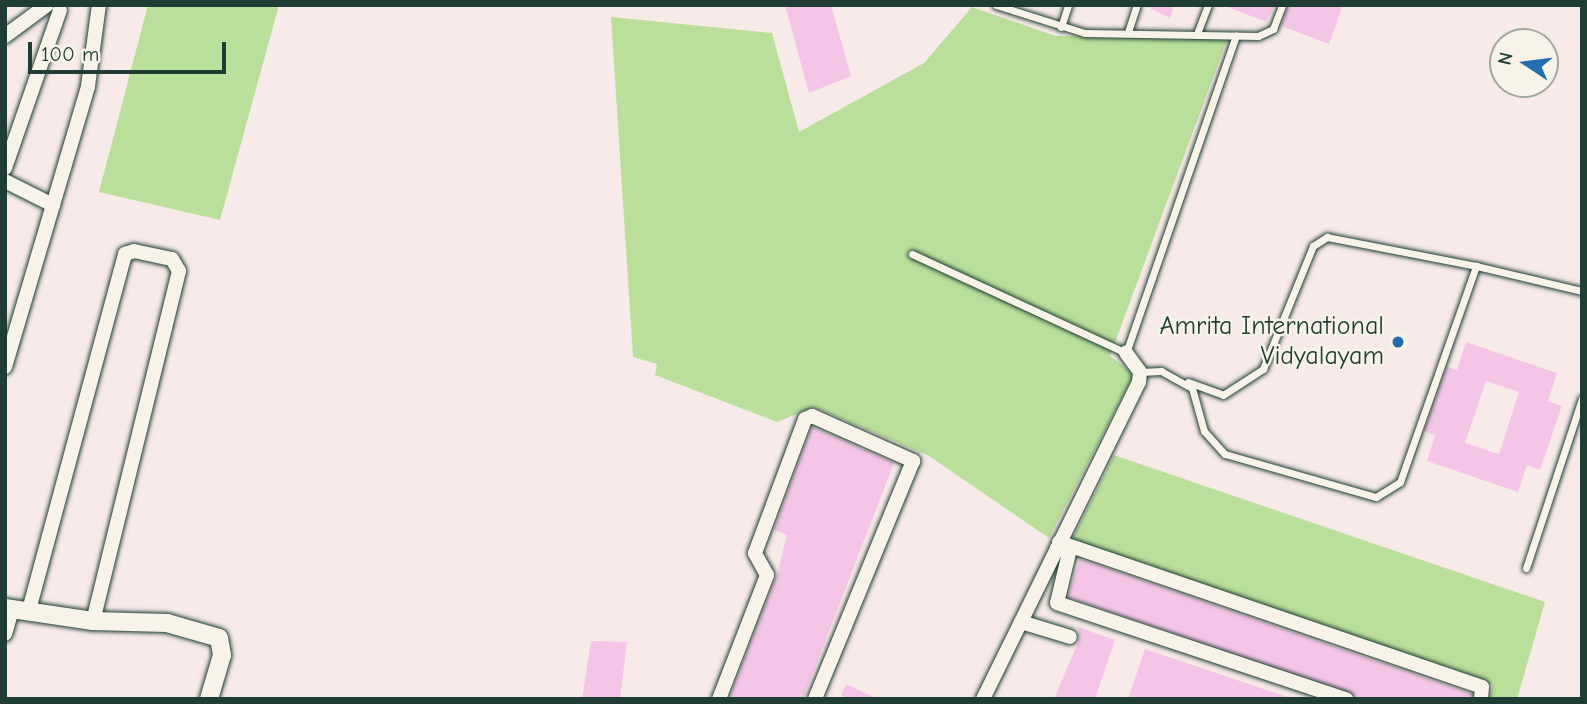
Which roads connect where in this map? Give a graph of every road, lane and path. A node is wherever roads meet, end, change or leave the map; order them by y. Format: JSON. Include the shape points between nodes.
{"nodes":[{"id":1,"x":99,"y":5,"type":"edge"},
{"id":2,"x":996,"y":5,"type":"edge"},
{"id":3,"x":1068,"y":5,"type":"edge"},
{"id":4,"x":1138,"y":5,"type":"edge"},
{"id":5,"x":1208,"y":5,"type":"edge"},
{"id":6,"x":1282,"y":5,"type":"edge"},
{"id":7,"x":54,"y":8,"type":"edge"},
{"id":8,"x":1061,"y":27,"type":"junction"},
{"id":9,"x":1198,"y":31,"type":"junction"},
{"id":10,"x":1128,"y":32,"type":"junction"},
{"id":11,"x":1237,"y":35,"type":"junction"},
{"id":12,"x":5,"y":36,"type":"edge"},
{"id":13,"x":5,"y":168,"type":"edge"},
{"id":14,"x":5,"y":181,"type":"edge"},
{"id":15,"x":53,"y":205,"type":"junction"},
{"id":16,"x":912,"y":254,"type":"dead end"},
{"id":17,"x":1476,"y":266,"type":"junction"},
{"id":18,"x":1582,"y":290,"type":"edge"},
{"id":19,"x":1126,"y":354,"type":"junction"},
{"id":20,"x":5,"y":367,"type":"edge"},
{"id":21,"x":1140,"y":372,"type":"junction"},
{"id":22,"x":1181,"y":378,"type":"junction"},
{"id":23,"x":1582,"y":399,"type":"edge"},
{"id":24,"x":1064,"y":547,"type":"junction"},
{"id":25,"x":1526,"y":568,"type":"dead end"},
{"id":26,"x":15,"y":609,"type":"edge"},
{"id":27,"x":93,"y":621,"type":"junction"},
{"id":28,"x":1021,"y":622,"type":"junction"},
{"id":29,"x":5,"y":634,"type":"edge"},
{"id":30,"x":1070,"y":637,"type":"dead end"},
{"id":31,"x":209,"y":699,"type":"edge"},
{"id":32,"x":719,"y":699,"type":"edge"},
{"id":33,"x":815,"y":699,"type":"edge"},
{"id":34,"x":983,"y":699,"type":"edge"},
{"id":35,"x":1346,"y":699,"type":"edge"},
{"id":36,"x":1481,"y":699,"type":"edge"}],
"edges":[{"from":1,"to":15,"type":"street","via":[[88,86]]},
{"from":2,"to":8,"type":"lane"},
{"from":3,"to":8,"type":"lane"},
{"from":4,"to":10,"type":"lane"},
{"from":5,"to":9,"type":"lane"},
{"from":6,"to":11,"type":"lane","via":[[1266,34]]},
{"from":7,"to":12,"type":"street"},
{"from":7,"to":13,"type":"street"},
{"from":8,"to":10,"type":"lane"},
{"from":9,"to":10,"type":"lane"},
{"from":9,"to":11,"type":"lane"},
{"from":11,"to":19,"type":"lane"},
{"from":14,"to":15,"type":"street"},
{"from":15,"to":20,"type":"street"},
{"from":16,"to":19,"type":"lane"},
{"from":17,"to":18,"type":"lane"},
{"from":17,"to":22,"type":"lane","via":[[1327,237],[1313,246],[1264,369],[1223,395]]},
{"from":17,"to":22,"type":"lane","via":[[1400,482],[1390,492],[1376,496],[1225,454],[1212,446],[1192,388]]},
{"from":19,"to":21,"type":"street"},
{"from":21,"to":22,"type":"lane"},
{"from":21,"to":24,"type":"street"},
{"from":23,"to":25,"type":"lane"},
{"from":24,"to":28,"type":"street"},
{"from":24,"to":35,"type":"street","via":[[1057,603]]},
{"from":24,"to":36,"type":"street","via":[[1482,687]]},
{"from":26,"to":27,"type":"street"},
{"from":26,"to":27,"type":"street","via":[[125,254],[134,251],[172,259],[179,271]]},
{"from":26,"to":29,"type":"street"},
{"from":27,"to":31,"type":"street","via":[[167,623],[219,638],[222,655]]},
{"from":28,"to":30,"type":"street"},
{"from":28,"to":34,"type":"street"},
{"from":32,"to":33,"type":"street","via":[[767,575],[755,553],[805,419],[811,416],[913,461]]}]}
